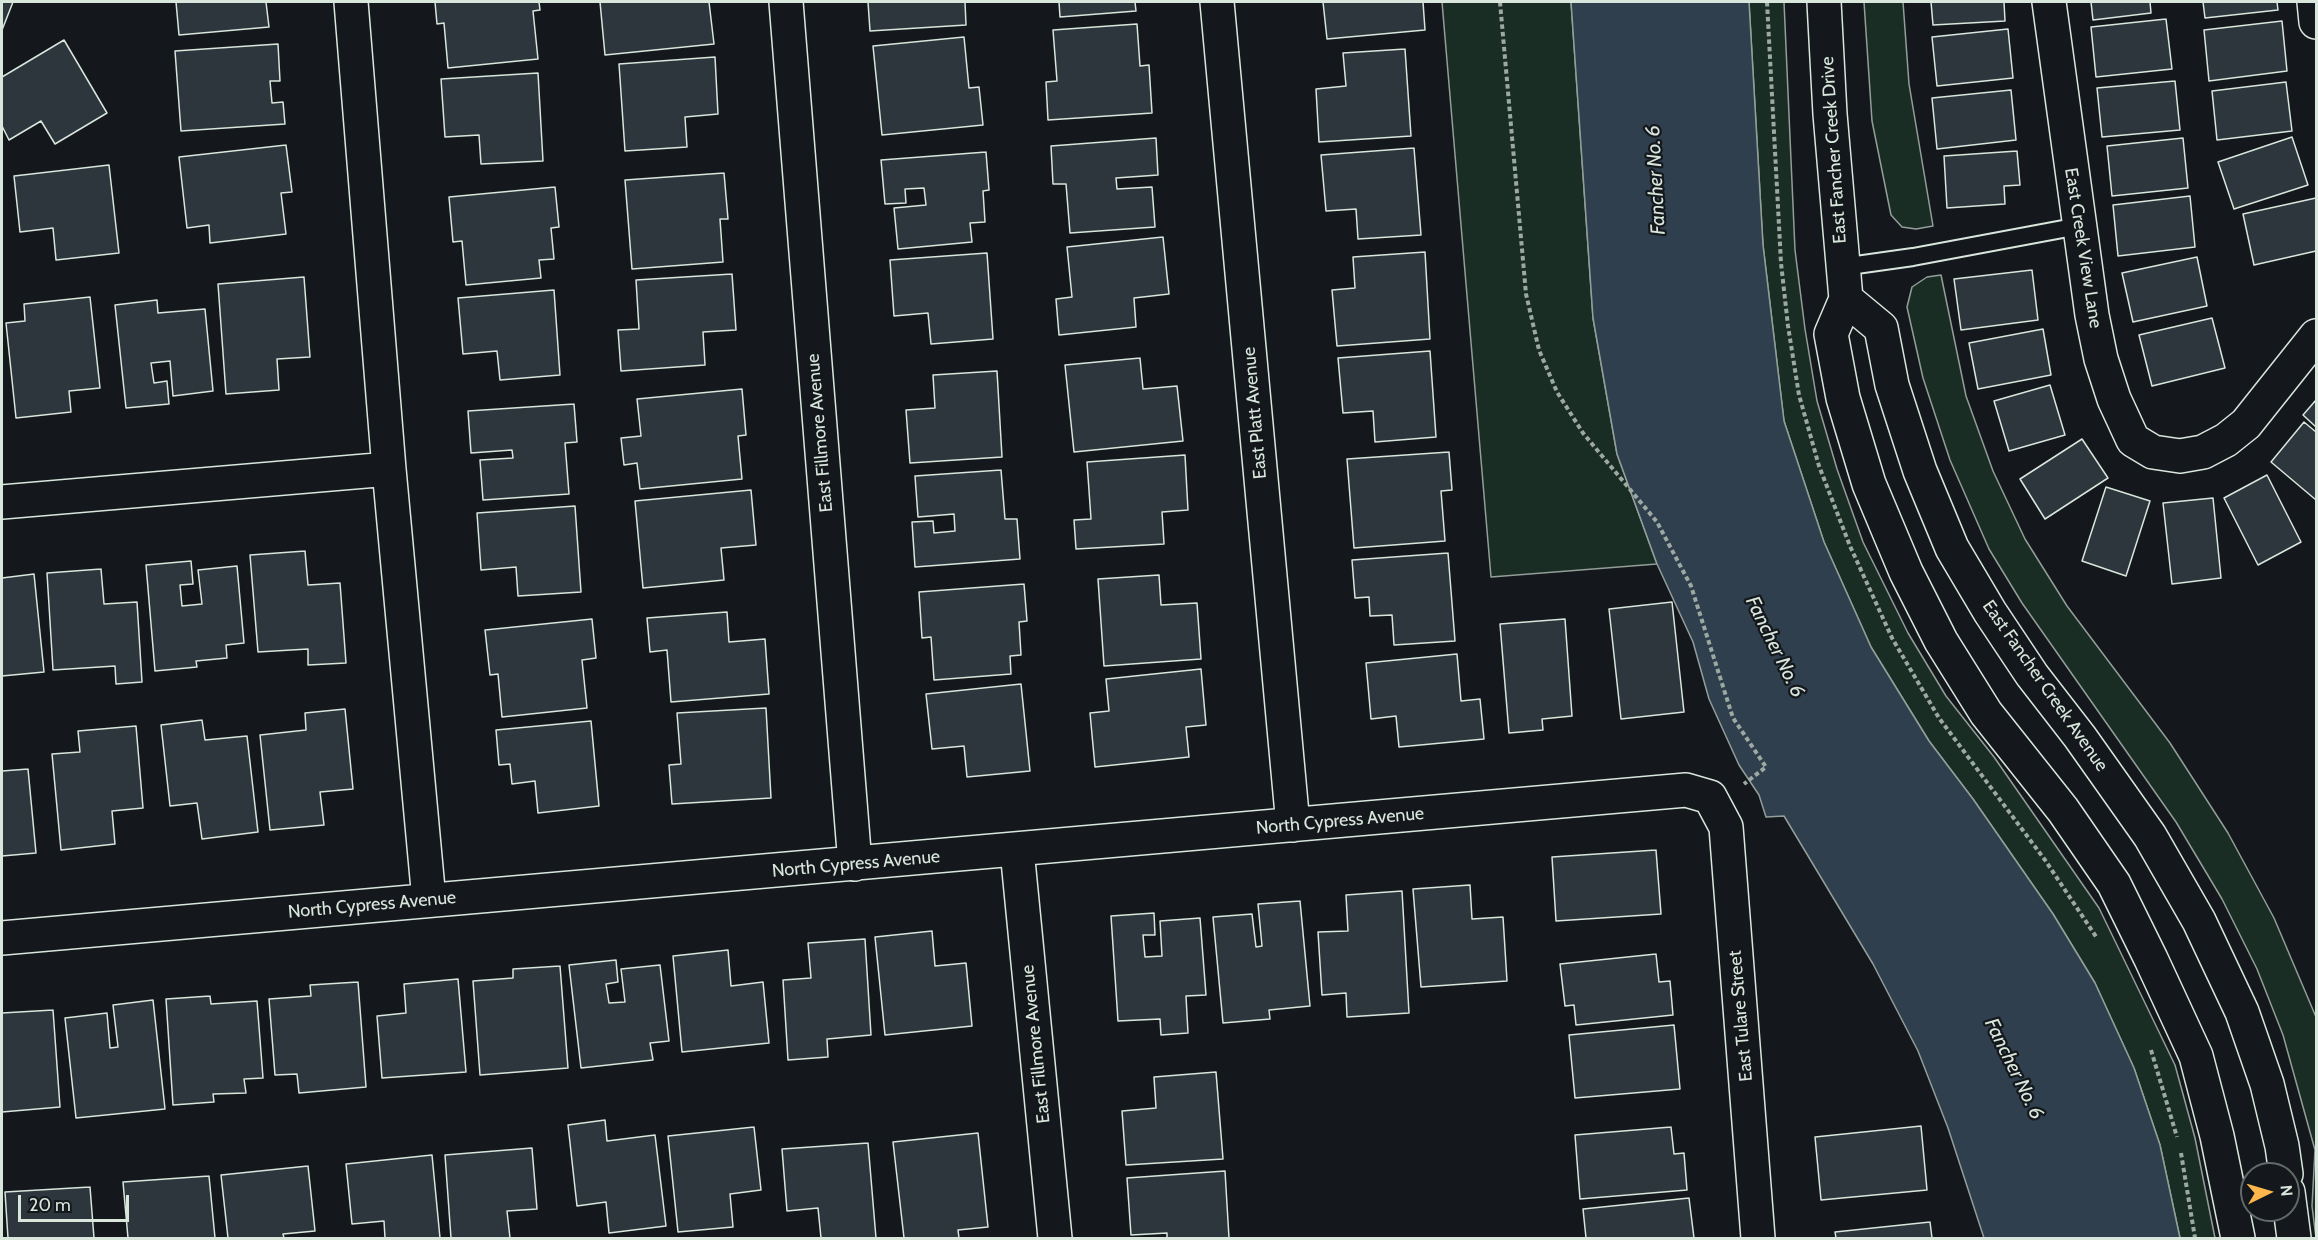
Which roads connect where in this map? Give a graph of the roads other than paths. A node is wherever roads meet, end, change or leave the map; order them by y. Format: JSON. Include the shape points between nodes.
{"nodes":[{"id":1,"x":351,"y":2,"type":"edge"},
{"id":2,"x":786,"y":2,"type":"edge"},
{"id":3,"x":1217,"y":2,"type":"edge"},
{"id":4,"x":1824,"y":2,"type":"edge"},
{"id":5,"x":2049,"y":2,"type":"edge"},
{"id":6,"x":2314,"y":2,"type":"edge"},
{"id":7,"x":2316,"y":22,"type":"edge"},
{"id":8,"x":2079,"y":226,"type":"junction"},
{"id":9,"x":1842,"y":267,"type":"junction"},
{"id":10,"x":1846,"y":299,"type":"junction"},
{"id":11,"x":2316,"y":336,"type":"edge"},
{"id":12,"x":389,"y":469,"type":"junction"},
{"id":13,"x":2,"y":502,"type":"edge"},
{"id":14,"x":1710,"y":797,"type":"joint"},
{"id":15,"x":1293,"y":825,"type":"junction"},
{"id":16,"x":1017,"y":850,"type":"junction"},
{"id":17,"x":855,"y":864,"type":"junction"},
{"id":18,"x":429,"y":900,"type":"junction"},
{"id":19,"x":2,"y":938,"type":"edge"},
{"id":20,"x":2284,"y":1162,"type":"edge"},
{"id":21,"x":2292,"y":1222,"type":"edge"},
{"id":22,"x":1054,"y":1239,"type":"edge"},
{"id":23,"x":1758,"y":1239,"type":"edge"},
{"id":24,"x":2238,"y":1239,"type":"edge"},
{"id":25,"x":2294,"y":1239,"type":"edge"}],
"edges":[{"from":1,"to":12,"type":"street"},
{"from":2,"to":17,"type":"street","name":"East Fillmore Avenue"},
{"from":3,"to":15,"type":"street","name":"East Platt Avenue"},
{"from":4,"to":9,"type":"street","name":"East Fancher Creek Drive"},
{"from":5,"to":8,"type":"street","name":"East Creek View Lane"},
{"from":6,"to":7,"type":"street"},
{"from":8,"to":9,"type":"lane"},
{"from":8,"to":11,"type":"street","name":"East Creek View Lane","via":[[2092,315],[2114,399],[2133,440],[2153,452],[2180,456],[2203,452],[2226,440],[2246,424]]},
{"from":9,"to":10,"type":"street","name":"East Fancher Creek Drive"},
{"from":10,"to":20,"type":"street","name":"East Fancher Creek Avenue","via":[[1881,328],[1892,385],[1920,471],[1952,548],[2032,675],[2150,836],[2199,921],[2242,1012],[2267,1084]]},
{"from":10,"to":24,"type":"street","via":[[1831,334],[1843,398],[1869,484],[1906,572],[1941,641],[1986,713],[2063,810],[2114,884],[2196,1056]]},
{"from":12,"to":13,"type":"street"},
{"from":12,"to":18,"type":"street"},
{"from":14,"to":15,"type":"street","name":"North Cypress Avenue","via":[[1686,790]]},
{"from":14,"to":23,"type":"street","name":"East Tulare Street","via":[[1725,826]]},
{"from":15,"to":16,"type":"street","name":"North Cypress Avenue"},
{"from":16,"to":17,"type":"street","name":"North Cypress Avenue"},
{"from":16,"to":22,"type":"street","name":"East Fillmore Avenue"},
{"from":17,"to":18,"type":"street","name":"North Cypress Avenue"},
{"from":18,"to":19,"type":"street","name":"North Cypress Avenue"},
{"from":21,"to":25,"type":"street"}]}
